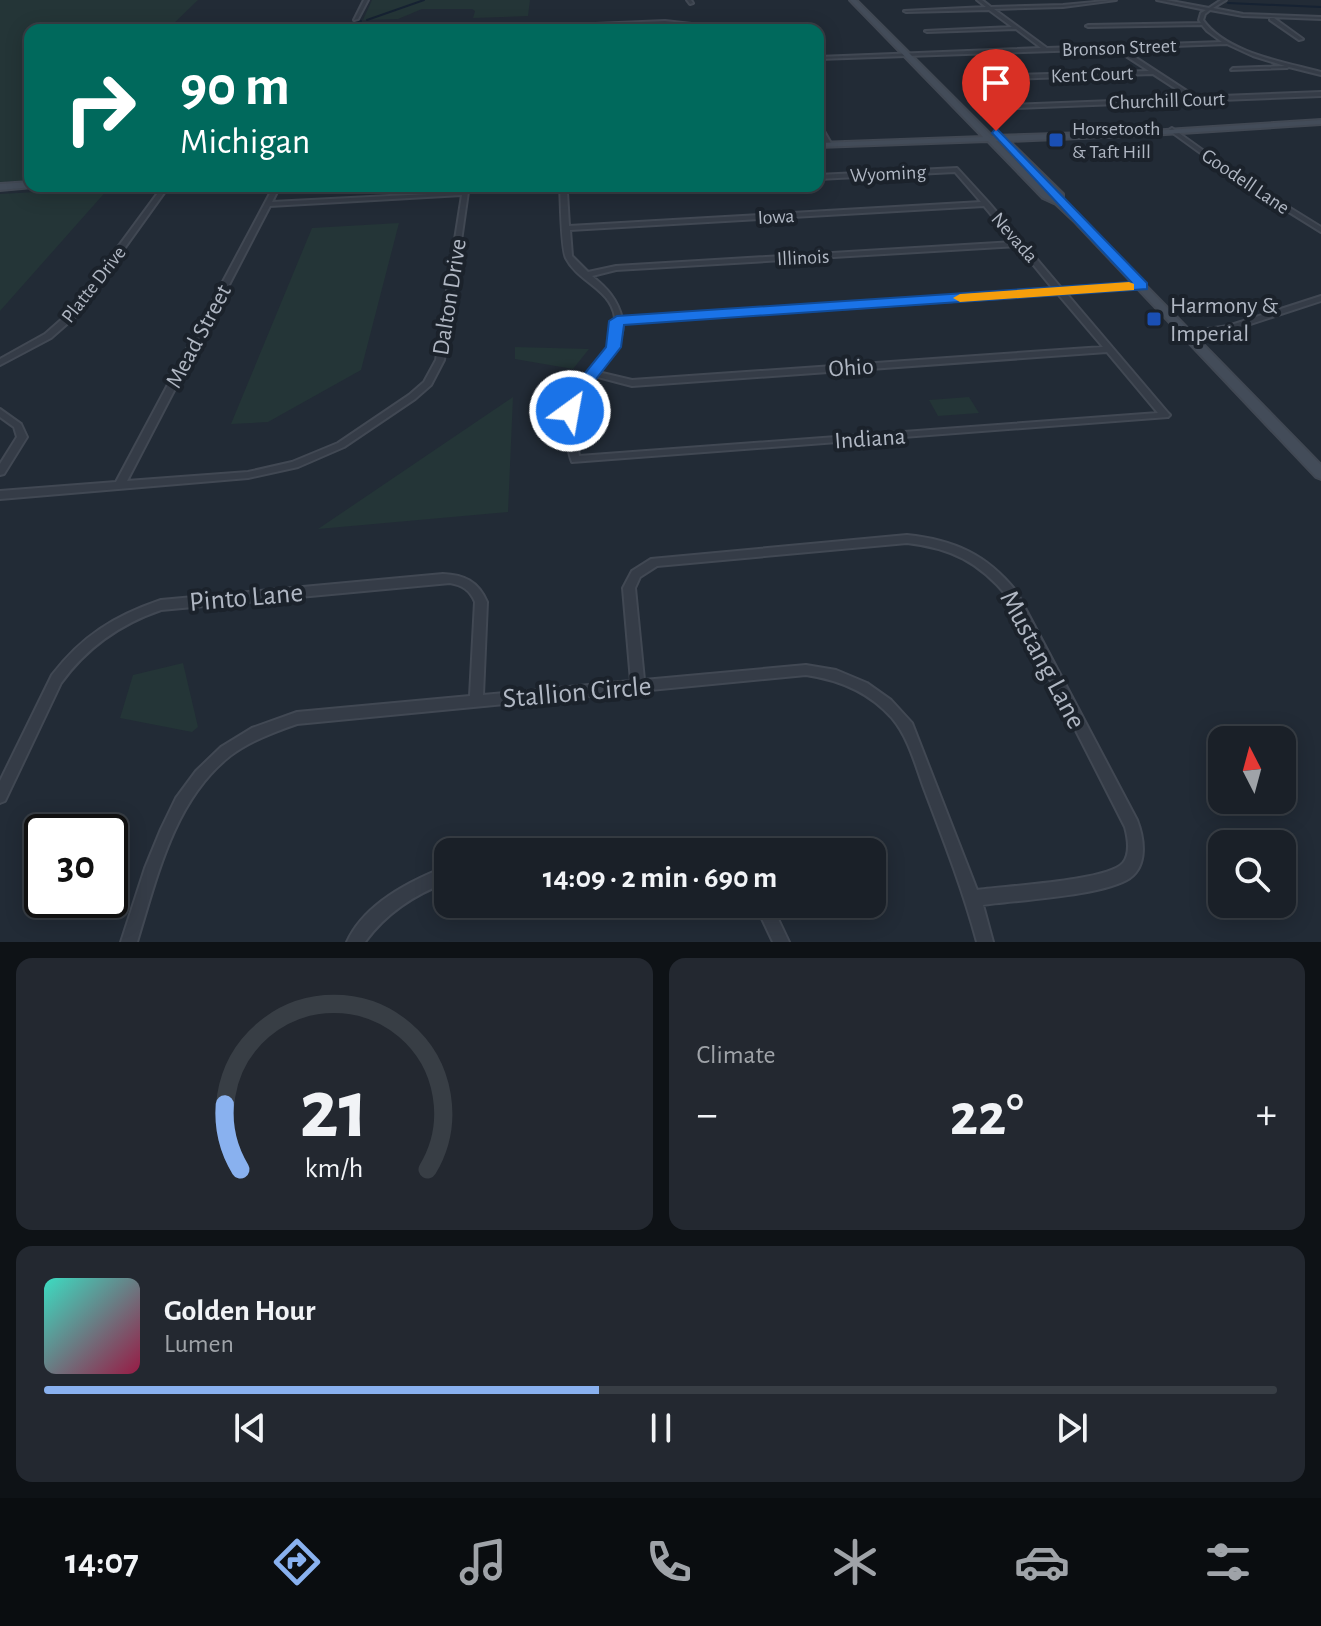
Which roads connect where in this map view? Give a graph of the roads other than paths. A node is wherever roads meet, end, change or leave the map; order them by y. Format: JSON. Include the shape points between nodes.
{"nodes":[{"id":1,"x":366,"y":0,"type":"edge"},
{"id":2,"x":853,"y":0,"type":"edge"},
{"id":3,"x":863,"y":0,"type":"edge"},
{"id":4,"x":979,"y":0,"type":"edge"},
{"id":5,"x":1114,"y":0,"type":"edge"},
{"id":6,"x":1159,"y":0,"type":"edge"},
{"id":7,"x":1224,"y":0,"type":"edge"},
{"id":8,"x":990,"y":9,"type":"junction"},
{"id":9,"x":1208,"y":10,"type":"junction"},
{"id":10,"x":906,"y":11,"type":"dead end"},
{"id":11,"x":528,"y":17,"type":"dead end"},
{"id":12,"x":1270,"y":17,"type":"junction"},
{"id":13,"x":1321,"y":18,"type":"edge"},
{"id":14,"x":356,"y":19,"type":"dead end"},
{"id":15,"x":531,"y":24,"type":"edge"},
{"id":16,"x":621,"y":24,"type":"edge"},
{"id":17,"x":684,"y":24,"type":"edge"},
{"id":18,"x":1203,"y":24,"type":"junction"},
{"id":19,"x":1088,"y":26,"type":"dead end"},
{"id":20,"x":1017,"y":28,"type":"junction"},
{"id":21,"x":927,"y":31,"type":"dead end"},
{"id":22,"x":1301,"y":39,"type":"dead end"},
{"id":23,"x":1228,"y":43,"type":"junction"},
{"id":24,"x":1116,"y":47,"type":"junction"},
{"id":25,"x":1046,"y":50,"type":"junction"},
{"id":26,"x":907,"y":54,"type":"junction"},
{"id":27,"x":917,"y":54,"type":"junction"},
{"id":28,"x":824,"y":58,"type":"edge"},
{"id":29,"x":1297,"y":66,"type":"junction"},
{"id":30,"x":1321,"y":66,"type":"edge"},
{"id":31,"x":1233,"y":69,"type":"dead end"},
{"id":32,"x":1155,"y":72,"type":"junction"},
{"id":33,"x":1321,"y":74,"type":"edge"},
{"id":34,"x":981,"y":78,"type":"dead end"},
{"id":35,"x":1321,"y":94,"type":"edge"},
{"id":36,"x":1196,"y":99,"type":"junction"},
{"id":37,"x":1013,"y":106,"type":"dead end"},
{"id":38,"x":1321,"y":122,"type":"edge"},
{"id":39,"x":1172,"y":130,"type":"junction"},
{"id":40,"x":824,"y":136,"type":"edge"},
{"id":41,"x":995,"y":137,"type":"junction"},
{"id":42,"x":824,"y":145,"type":"edge"},
{"id":43,"x":829,"y":145,"type":"junction"},
{"id":44,"x":957,"y":170,"type":"joint"},
{"id":45,"x":824,"y":177,"type":"edge"},
{"id":46,"x":24,"y":185,"type":"edge"},
{"id":47,"x":0,"y":187,"type":"edge"},
{"id":48,"x":162,"y":192,"type":"edge"},
{"id":49,"x":274,"y":192,"type":"edge"},
{"id":50,"x":563,"y":192,"type":"edge"},
{"id":51,"x":267,"y":204,"type":"junction"},
{"id":52,"x":987,"y":204,"type":"junction"},
{"id":53,"x":565,"y":228,"type":"junction"},
{"id":54,"x":1321,"y":230,"type":"edge"},
{"id":55,"x":1020,"y":244,"type":"junction"},
{"id":56,"x":586,"y":275,"type":"junction"},
{"id":57,"x":1142,"y":286,"type":"junction"},
{"id":58,"x":1061,"y":291,"type":"junction"},
{"id":59,"x":1321,"y":298,"type":"edge"},
{"id":60,"x":617,"y":321,"type":"junction"},
{"id":61,"x":1187,"y":334,"type":"junction"},
{"id":62,"x":1110,"y":349,"type":"junction"},
{"id":63,"x":0,"y":362,"type":"edge"},
{"id":64,"x":595,"y":374,"type":"junction"},
{"id":65,"x":0,"y":412,"type":"edge"},
{"id":66,"x":1165,"y":415,"type":"joint"},
{"id":67,"x":0,"y":472,"type":"edge"},
{"id":68,"x":1321,"y":474,"type":"edge"},
{"id":69,"x":119,"y":486,"type":"junction"},
{"id":70,"x":0,"y":495,"type":"edge"},
{"id":71,"x":638,"y":686,"type":"junction"},
{"id":72,"x":476,"y":701,"type":"junction"},
{"id":73,"x":0,"y":796,"type":"edge"},
{"id":74,"x":434,"y":880,"type":"edge"},
{"id":75,"x":973,"y":898,"type":"junction"},
{"id":76,"x":770,"y":918,"type":"edge"},
{"id":77,"x":129,"y":942,"type":"edge"},
{"id":78,"x":355,"y":942,"type":"edge"},
{"id":79,"x":781,"y":942,"type":"edge"},
{"id":80,"x":985,"y":942,"type":"edge"}],
"edges":[{"from":1,"to":14,"type":"street"},
{"from":2,"to":26,"type":"main road"},
{"from":3,"to":27,"type":"main road"},
{"from":4,"to":8,"type":"street"},
{"from":5,"to":8,"type":"street"},
{"from":6,"to":9,"type":"street"},
{"from":7,"to":9,"type":"street"},
{"from":8,"to":10,"type":"street"},
{"from":8,"to":20,"type":"street"},
{"from":9,"to":12,"type":"street"},
{"from":9,"to":18,"type":"street"},
{"from":11,"to":15,"type":"street"},
{"from":12,"to":13,"type":"street"},
{"from":12,"to":22,"type":"street"},
{"from":16,"to":17,"type":"street"},
{"from":18,"to":19,"type":"street"},
{"from":18,"to":23,"type":"street"},
{"from":20,"to":21,"type":"street"},
{"from":20,"to":25,"type":"street"},
{"from":23,"to":24,"type":"street","name":"Bronson Street"},
{"from":23,"to":29,"type":"street"},
{"from":24,"to":25,"type":"street","name":"Bronson Street"},
{"from":24,"to":32,"type":"street"},
{"from":25,"to":27,"type":"street","name":"Bronson Street"},
{"from":26,"to":27,"type":"street","name":"Bronson Street"},
{"from":26,"to":28,"type":"street","name":"Bronson Street"},
{"from":26,"to":41,"type":"main road"},
{"from":27,"to":41,"type":"main road"},
{"from":29,"to":30,"type":"street"},
{"from":29,"to":31,"type":"street"},
{"from":29,"to":33,"type":"street"},
{"from":32,"to":34,"type":"street","name":"Kent Court"},
{"from":32,"to":36,"type":"street"},
{"from":35,"to":36,"type":"street","name":"Churchill Court"},
{"from":36,"to":37,"type":"street","name":"Churchill Court"},
{"from":38,"to":39,"type":"main road"},
{"from":39,"to":41,"type":"main road"},
{"from":39,"to":54,"type":"street","name":"Goodell Lane"},
{"from":40,"to":43,"type":"street"},
{"from":41,"to":43,"type":"main road"},
{"from":41,"to":57,"type":"main road","via":[[1046,196],[1059,202]]},
{"from":42,"to":43,"type":"main road"},
{"from":44,"to":45,"type":"street","name":"Wyoming"},
{"from":44,"to":52,"type":"street","name":"Nevada"},
{"from":46,"to":47,"type":"main road"},
{"from":48,"to":63,"type":"street","name":"Platte Drive","via":[[73,314],[48,336]]},
{"from":49,"to":51,"type":"street","name":"Mead Street"},
{"from":50,"to":53,"type":"street"},
{"from":51,"to":69,"type":"street","name":"Mead Street"},
{"from":51,"to":69,"type":"street","name":"Dalton Drive","via":[[466,193],[437,369],[412,397],[316,457],[248,475]]},
{"from":52,"to":53,"type":"street","name":"Iowa"},
{"from":52,"to":55,"type":"street","name":"Nevada"},
{"from":53,"to":56,"type":"street","via":[[568,256]]},
{"from":55,"to":56,"type":"street","name":"Illinois","via":[[616,268]]},
{"from":55,"to":58,"type":"street","name":"Nevada"},
{"from":56,"to":60,"type":"street","via":[[609,296]]},
{"from":57,"to":58,"type":"street"},
{"from":57,"to":61,"type":"main road"},
{"from":58,"to":60,"type":"street"},
{"from":58,"to":62,"type":"street","name":"Nevada"},
{"from":59,"to":61,"type":"street","via":[[1229,328]]},
{"from":60,"to":64,"type":"street","via":[[613,347]]},
{"from":61,"to":68,"type":"main road"},
{"from":62,"to":64,"type":"street","name":"Ohio","via":[[632,383]]},
{"from":62,"to":66,"type":"street","name":"Nevada"},
{"from":64,"to":66,"type":"street","name":"Indiana","via":[[578,391],[570,411],[575,460]]},
{"from":65,"to":67,"type":"street","via":[[18,426],[22,437]]},
{"from":69,"to":70,"type":"street","name":"Dalton Drive"},
{"from":71,"to":72,"type":"street","name":"Stallion Circle"},
{"from":71,"to":75,"type":"street","name":"Stallion Circle","via":[[806,670],[865,686],[895,711],[914,740]]},
{"from":71,"to":75,"type":"street","name":"Mustang Lane","via":[[629,588],[636,574],[655,562],[907,539],[942,544],[975,558],[1012,594],[1132,825],[1137,846],[1133,862],[1114,878]]},
{"from":72,"to":73,"type":"street","name":"Pinto Lane","via":[[481,602],[466,582],[443,578],[161,605],[119,621],[69,662]]},
{"from":72,"to":77,"type":"street","name":"Stallion Circle","via":[[297,718],[236,743],[198,776],[171,816]]},
{"from":74,"to":78,"type":"street","via":[[400,896]]},
{"from":75,"to":80,"type":"street","name":"Stallion Circle"},
{"from":76,"to":79,"type":"street"}]}
